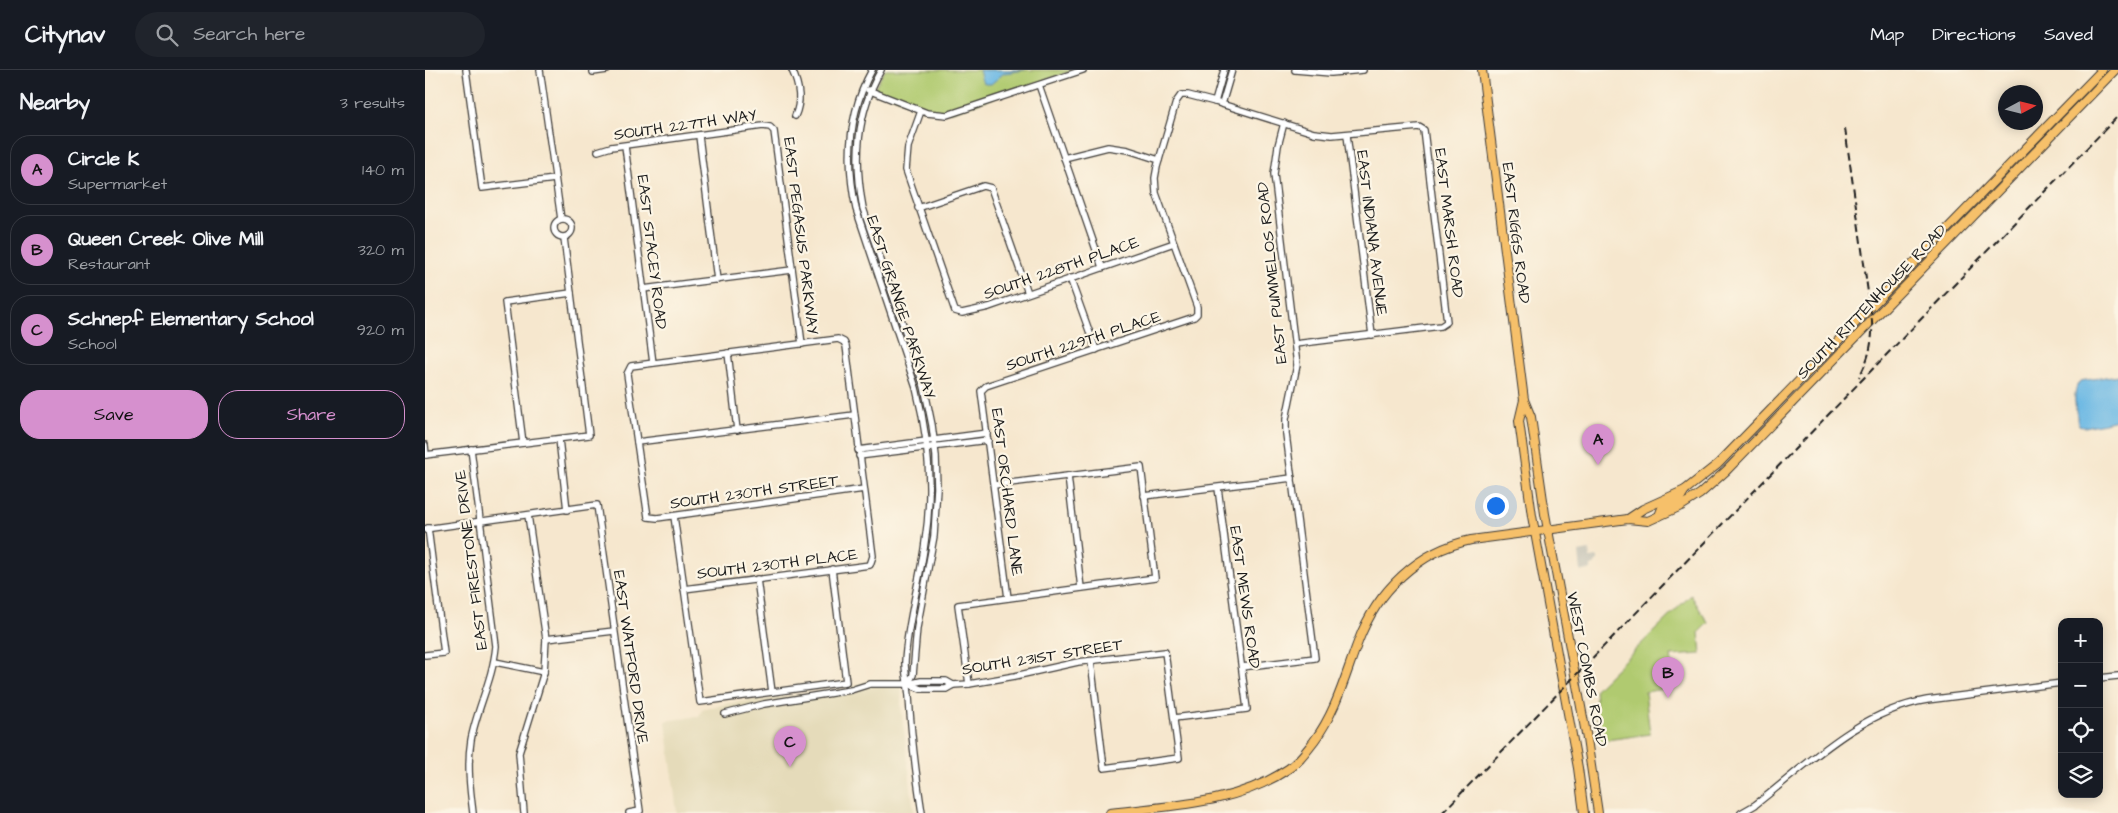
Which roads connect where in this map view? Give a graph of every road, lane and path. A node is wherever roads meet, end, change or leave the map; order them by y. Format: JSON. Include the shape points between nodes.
{"nodes":[{"id":1,"x":466,"y":70,"type":"edge"},
{"id":2,"x":540,"y":70,"type":"edge"},
{"id":3,"x":607,"y":70,"type":"edge"},
{"id":4,"x":792,"y":70,"type":"edge"},
{"id":5,"x":872,"y":70,"type":"edge"},
{"id":6,"x":881,"y":70,"type":"edge"},
{"id":7,"x":1083,"y":70,"type":"edge"},
{"id":8,"x":1224,"y":70,"type":"edge"},
{"id":9,"x":1232,"y":70,"type":"edge"},
{"id":10,"x":1295,"y":70,"type":"edge"},
{"id":11,"x":1363,"y":70,"type":"edge"},
{"id":12,"x":1482,"y":70,"type":"edge"},
{"id":13,"x":2102,"y":70,"type":"edge"},
{"id":14,"x":2115,"y":70,"type":"edge"},
{"id":15,"x":593,"y":72,"type":"dead end"},
{"id":16,"x":1039,"y":85,"type":"junction"},
{"id":17,"x":867,"y":89,"type":"junction"},
{"id":18,"x":1215,"y":102,"type":"junction"},
{"id":19,"x":1222,"y":104,"type":"junction"},
{"id":20,"x":921,"y":111,"type":"junction"},
{"id":21,"x":795,"y":116,"type":"dead end"},
{"id":22,"x":1284,"y":123,"type":"junction"},
{"id":23,"x":774,"y":131,"type":"joint"},
{"id":24,"x":1347,"y":135,"type":"junction"},
{"id":25,"x":699,"y":136,"type":"junction"},
{"id":26,"x":625,"y":146,"type":"junction"},
{"id":27,"x":598,"y":152,"type":"dead end"},
{"id":28,"x":1064,"y":158,"type":"junction"},
{"id":29,"x":1159,"y":160,"type":"junction"},
{"id":30,"x":555,"y":179,"type":"junction"},
{"id":31,"x":918,"y":208,"type":"junction"},
{"id":32,"x":561,"y":219,"type":"junction"},
{"id":33,"x":564,"y":238,"type":"junction"},
{"id":34,"x":1174,"y":243,"type":"junction"},
{"id":35,"x":1102,"y":267,"type":"junction"},
{"id":36,"x":792,"y":270,"type":"junction"},
{"id":37,"x":1070,"y":278,"type":"junction"},
{"id":38,"x":717,"y":280,"type":"junction"},
{"id":39,"x":643,"y":289,"type":"junction"},
{"id":40,"x":571,"y":293,"type":"junction"},
{"id":41,"x":1028,"y":293,"type":"junction"},
{"id":42,"x":1372,"y":335,"type":"junction"},
{"id":43,"x":802,"y":344,"type":"junction"},
{"id":44,"x":1295,"y":344,"type":"junction"},
{"id":45,"x":1096,"y":350,"type":"junction"},
{"id":46,"x":728,"y":353,"type":"junction"},
{"id":47,"x":653,"y":363,"type":"junction"},
{"id":48,"x":981,"y":391,"type":"joint"},
{"id":49,"x":1524,"y":400,"type":"junction"},
{"id":50,"x":854,"y":415,"type":"junction"},
{"id":51,"x":737,"y":430,"type":"junction"},
{"id":52,"x":987,"y":433,"type":"junction"},
{"id":53,"x":559,"y":439,"type":"junction"},
{"id":54,"x":988,"y":440,"type":"junction"},
{"id":55,"x":637,"y":442,"type":"junction"},
{"id":56,"x":523,"y":443,"type":"junction"},
{"id":57,"x":934,"y":443,"type":"junction"},
{"id":58,"x":926,"y":444,"type":"junction"},
{"id":59,"x":425,"y":445,"type":"edge"},
{"id":60,"x":471,"y":449,"type":"junction"},
{"id":61,"x":859,"y":453,"type":"junction"},
{"id":62,"x":426,"y":455,"type":"edge"},
{"id":63,"x":1723,"y":459,"type":"junction"},
{"id":64,"x":1068,"y":476,"type":"junction"},
{"id":65,"x":1292,"y":478,"type":"junction"},
{"id":66,"x":993,"y":485,"type":"junction"},
{"id":67,"x":1218,"y":488,"type":"junction"},
{"id":68,"x":864,"y":489,"type":"junction"},
{"id":69,"x":1685,"y":490,"type":"junction"},
{"id":70,"x":1144,"y":496,"type":"junction"},
{"id":71,"x":1695,"y":497,"type":"junction"},
{"id":72,"x":567,"y":510,"type":"junction"},
{"id":73,"x":528,"y":515,"type":"junction"},
{"id":74,"x":674,"y":516,"type":"junction"},
{"id":75,"x":1659,"y":516,"type":"junction"},
{"id":76,"x":1628,"y":519,"type":"junction"},
{"id":77,"x":480,"y":522,"type":"junction"},
{"id":78,"x":427,"y":528,"type":"edge"},
{"id":79,"x":1548,"y":530,"type":"junction"},
{"id":80,"x":1534,"y":531,"type":"junction"},
{"id":81,"x":832,"y":570,"type":"junction"},
{"id":82,"x":757,"y":579,"type":"junction"},
{"id":83,"x":1081,"y":588,"type":"junction"},
{"id":84,"x":684,"y":589,"type":"junction"},
{"id":85,"x":1008,"y":598,"type":"junction"},
{"id":86,"x":615,"y":630,"type":"junction"},
{"id":87,"x":546,"y":639,"type":"junction"},
{"id":88,"x":425,"y":655,"type":"edge"},
{"id":89,"x":1091,"y":660,"type":"junction"},
{"id":90,"x":495,"y":662,"type":"junction"},
{"id":91,"x":1242,"y":667,"type":"junction"},
{"id":92,"x":544,"y":672,"type":"junction"},
{"id":93,"x":2118,"y":676,"type":"edge"},
{"id":94,"x":2103,"y":678,"type":"edge"},
{"id":95,"x":908,"y":684,"type":"junction"},
{"id":96,"x":969,"y":684,"type":"junction"},
{"id":97,"x":2058,"y":684,"type":"edge"},
{"id":98,"x":772,"y":692,"type":"junction"},
{"id":99,"x":725,"y":714,"type":"dead end"},
{"id":100,"x":1174,"y":718,"type":"junction"},
{"id":101,"x":473,"y":813,"type":"edge"},
{"id":102,"x":524,"y":813,"type":"edge"},
{"id":103,"x":629,"y":813,"type":"edge"},
{"id":104,"x":922,"y":813,"type":"edge"},
{"id":105,"x":1110,"y":813,"type":"edge"},
{"id":106,"x":1584,"y":813,"type":"edge"},
{"id":107,"x":1598,"y":813,"type":"edge"},
{"id":108,"x":1741,"y":813,"type":"edge"}],
"edges":[{"from":1,"to":30,"type":"street","via":[[482,188]]},
{"from":2,"to":30,"type":"street"},
{"from":3,"to":15,"type":"street"},
{"from":4,"to":21,"type":"street","name":"EAST PEGASUS PARKWAY","via":[[800,103]]},
{"from":5,"to":17,"type":"street"},
{"from":6,"to":17,"type":"street"},
{"from":7,"to":16,"type":"street"},
{"from":8,"to":18,"type":"street"},
{"from":9,"to":19,"type":"street"},
{"from":10,"to":11,"type":"street","via":[[1331,73]]},
{"from":12,"to":49,"type":"main road","name":"EAST RIGGS ROAD"},
{"from":13,"to":63,"type":"main road","name":"SOUTH RITTENHOUSE ROAD"},
{"from":14,"to":71,"type":"main road","name":"SOUTH RITTENHOUSE ROAD","via":[[1726,471]]},
{"from":16,"to":20,"type":"street","via":[[954,114]]},
{"from":16,"to":28,"type":"street"},
{"from":17,"to":20,"type":"street"},
{"from":17,"to":57,"type":"street","name":"EAST GRANGE PARKWAY","via":[[858,142],[861,196],[924,386]]},
{"from":17,"to":58,"type":"street","name":"EAST GRANGE PARKWAY","via":[[857,106],[851,137],[849,165],[852,190],[916,388]]},
{"from":18,"to":19,"type":"street"},
{"from":18,"to":29,"type":"street","via":[[1181,95]]},
{"from":19,"to":22,"type":"street"},
{"from":20,"to":31,"type":"street","via":[[906,159],[908,179]]},
{"from":22,"to":24,"type":"street","via":[[1314,133]]},
{"from":22,"to":44,"type":"street","name":"EAST PUMMELOS ROAD","via":[[1274,174]]},
{"from":23,"to":25,"type":"street","name":"SOUTH 227TH WAY","via":[[763,126]]},
{"from":23,"to":36,"type":"street","name":"EAST PEGASUS PARKWAY"},
{"from":24,"to":42,"type":"street","name":"EAST INDIANA AVENUE"},
{"from":24,"to":42,"type":"street","name":"EAST MARSH ROAD","via":[[1416,127],[1422,128],[1425,134],[1447,322],[1441,326]]},
{"from":25,"to":26,"type":"street","name":"SOUTH 227TH WAY"},
{"from":25,"to":38,"type":"street"},
{"from":26,"to":27,"type":"street","name":"SOUTH 227TH WAY"},
{"from":26,"to":39,"type":"street","name":"EAST STACEY ROAD"},
{"from":28,"to":29,"type":"street","via":[[1108,147]]},
{"from":28,"to":35,"type":"street"},
{"from":29,"to":34,"type":"street","via":[[1156,192]]},
{"from":30,"to":32,"type":"street"},
{"from":31,"to":41,"type":"street","name":"SOUTH 228TH PLACE","via":[[955,311],[962,313],[989,307]]},
{"from":31,"to":41,"type":"street","via":[[983,186],[991,188]]},
{"from":32,"to":33,"type":"street","via":[[554,230]]},
{"from":32,"to":33,"type":"street","via":[[568,220],[573,228],[571,234]]},
{"from":33,"to":40,"type":"street"},
{"from":34,"to":35,"type":"street","name":"SOUTH 228TH PLACE"},
{"from":34,"to":45,"type":"street","name":"SOUTH 229TH PLACE","via":[[1197,314]]},
{"from":35,"to":37,"type":"street","name":"SOUTH 228TH PLACE"},
{"from":36,"to":38,"type":"street"},
{"from":36,"to":43,"type":"street","name":"EAST PEGASUS PARKWAY"},
{"from":37,"to":41,"type":"street","name":"SOUTH 228TH PLACE"},
{"from":37,"to":45,"type":"street"},
{"from":38,"to":39,"type":"street"},
{"from":39,"to":47,"type":"street","name":"EAST STACEY ROAD"},
{"from":40,"to":53,"type":"street","via":[[589,435]]},
{"from":40,"to":56,"type":"street","via":[[505,302]]},
{"from":42,"to":44,"type":"street"},
{"from":43,"to":46,"type":"street"},
{"from":43,"to":50,"type":"street","via":[[838,339],[844,342]]},
{"from":44,"to":65,"type":"street","name":"EAST PUMMELOS ROAD","via":[[1297,365],[1286,434]]},
{"from":45,"to":48,"type":"street","name":"SOUTH 229TH PLACE","via":[[986,386]]},
{"from":46,"to":47,"type":"street"},
{"from":46,"to":51,"type":"street"},
{"from":47,"to":55,"type":"street","via":[[631,366],[628,370]]},
{"from":48,"to":52,"type":"street","name":"EAST ORCHARD LANE"},
{"from":49,"to":79,"type":"main road","name":"EAST RIGGS ROAD","via":[[1531,417]]},
{"from":49,"to":80,"type":"main road","name":"EAST RIGGS ROAD","via":[[1519,421]]},
{"from":50,"to":51,"type":"street"},
{"from":50,"to":61,"type":"street"},
{"from":51,"to":55,"type":"street"},
{"from":52,"to":54,"type":"street","name":"EAST ORCHARD LANE"},
{"from":52,"to":57,"type":"street"},
{"from":53,"to":56,"type":"street"},
{"from":53,"to":72,"type":"street"},
{"from":54,"to":57,"type":"street"},
{"from":54,"to":66,"type":"street","name":"EAST ORCHARD LANE"},
{"from":55,"to":74,"type":"street","name":"SOUTH 230TH STREET","via":[[648,517]]},
{"from":56,"to":60,"type":"street"},
{"from":57,"to":58,"type":"street"},
{"from":57,"to":95,"type":"street","name":"EAST GRANGE PARKWAY","via":[[937,488],[934,536],[917,628],[913,675]]},
{"from":58,"to":61,"type":"street"},
{"from":58,"to":95,"type":"street","name":"EAST GRANGE PARKWAY","via":[[929,509],[905,662]]},
{"from":59,"to":62,"type":"street"},
{"from":60,"to":62,"type":"street"},
{"from":60,"to":77,"type":"street","name":"EAST FIRESTONE DRIVE"},
{"from":61,"to":68,"type":"street"},
{"from":63,"to":69,"type":"main road","name":"SOUTH RITTENHOUSE ROAD"},
{"from":63,"to":71,"type":"main road","via":[[1722,469],[1700,488]]},
{"from":64,"to":66,"type":"street"},
{"from":64,"to":70,"type":"street","via":[[1141,467]]},
{"from":64,"to":83,"type":"street"},
{"from":65,"to":67,"type":"street"},
{"from":65,"to":91,"type":"street","name":"EAST PUMMELOS ROAD","via":[[1315,658]]},
{"from":66,"to":85,"type":"street","name":"EAST ORCHARD LANE"},
{"from":67,"to":70,"type":"street"},
{"from":67,"to":91,"type":"street","name":"EAST MEWS ROAD"},
{"from":68,"to":74,"type":"street","name":"SOUTH 230TH STREET"},
{"from":68,"to":81,"type":"street","name":"SOUTH 230TH PLACE","via":[[872,561],[870,565]]},
{"from":69,"to":75,"type":"main road","via":[[1679,500],[1662,508]]},
{"from":69,"to":76,"type":"main road","name":"SOUTH RITTENHOUSE ROAD"},
{"from":70,"to":83,"type":"street","via":[[1155,578]]},
{"from":71,"to":75,"type":"main road","name":"SOUTH RITTENHOUSE ROAD"},
{"from":72,"to":73,"type":"street"},
{"from":72,"to":86,"type":"street","name":"EAST WATFORD DRIVE","via":[[597,505]]},
{"from":73,"to":77,"type":"street"},
{"from":73,"to":87,"type":"street"},
{"from":74,"to":84,"type":"street"},
{"from":75,"to":76,"type":"main road","name":"SOUTH RITTENHOUSE ROAD","via":[[1648,521]]},
{"from":76,"to":79,"type":"main road","name":"SOUTH RITTENHOUSE ROAD"},
{"from":77,"to":78,"type":"street"},
{"from":77,"to":90,"type":"street","name":"EAST FIRESTONE DRIVE","via":[[494,617]]},
{"from":78,"to":88,"type":"street","via":[[444,653]]},
{"from":79,"to":80,"type":"main road","name":"SOUTH RITTENHOUSE ROAD"},
{"from":79,"to":107,"type":"main road","name":"WEST COMBS ROAD"},
{"from":80,"to":105,"type":"main road","name":"SOUTH RITTENHOUSE ROAD","via":[[1449,546],[1402,575],[1385,594],[1367,623],[1331,715],[1303,756],[1290,768],[1256,788],[1235,795]]},
{"from":80,"to":106,"type":"main road","name":"WEST COMBS ROAD","via":[[1579,768]]},
{"from":81,"to":82,"type":"street","name":"SOUTH 230TH PLACE"},
{"from":81,"to":98,"type":"street","via":[[846,682]]},
{"from":82,"to":84,"type":"street","name":"SOUTH 230TH PLACE"},
{"from":82,"to":98,"type":"street"},
{"from":83,"to":85,"type":"street"},
{"from":84,"to":98,"type":"street","via":[[700,702]]},
{"from":85,"to":96,"type":"street","via":[[958,605]]},
{"from":86,"to":87,"type":"street"},
{"from":86,"to":103,"type":"street","name":"EAST WATFORD DRIVE","via":[[640,812]]},
{"from":87,"to":92,"type":"street"},
{"from":89,"to":96,"type":"street","name":"SOUTH 231ST STREET"},
{"from":89,"to":100,"type":"street","name":"SOUTH 231ST STREET","via":[[1165,652]]},
{"from":89,"to":100,"type":"street","via":[[1105,768],[1179,758]]},
{"from":90,"to":92,"type":"street"},
{"from":90,"to":101,"type":"street","name":"EAST FIRESTONE DRIVE","via":[[471,739],[469,769]]},
{"from":91,"to":100,"type":"street","name":"EAST MEWS ROAD","via":[[1247,709]]},
{"from":92,"to":102,"type":"street","via":[[519,753]]},
{"from":93,"to":94,"type":"street"},
{"from":95,"to":96,"type":"street","name":"SOUTH 231ST STREET","via":[[921,681]]},
{"from":95,"to":99,"type":"street","name":"SOUTH 231ST STREET","via":[[871,684]]},
{"from":95,"to":104,"type":"street","name":"EAST GRANGE PARKWAY"},
{"from":97,"to":108,"type":"street","via":[[1927,700],[1886,711],[1854,728]]}]}
